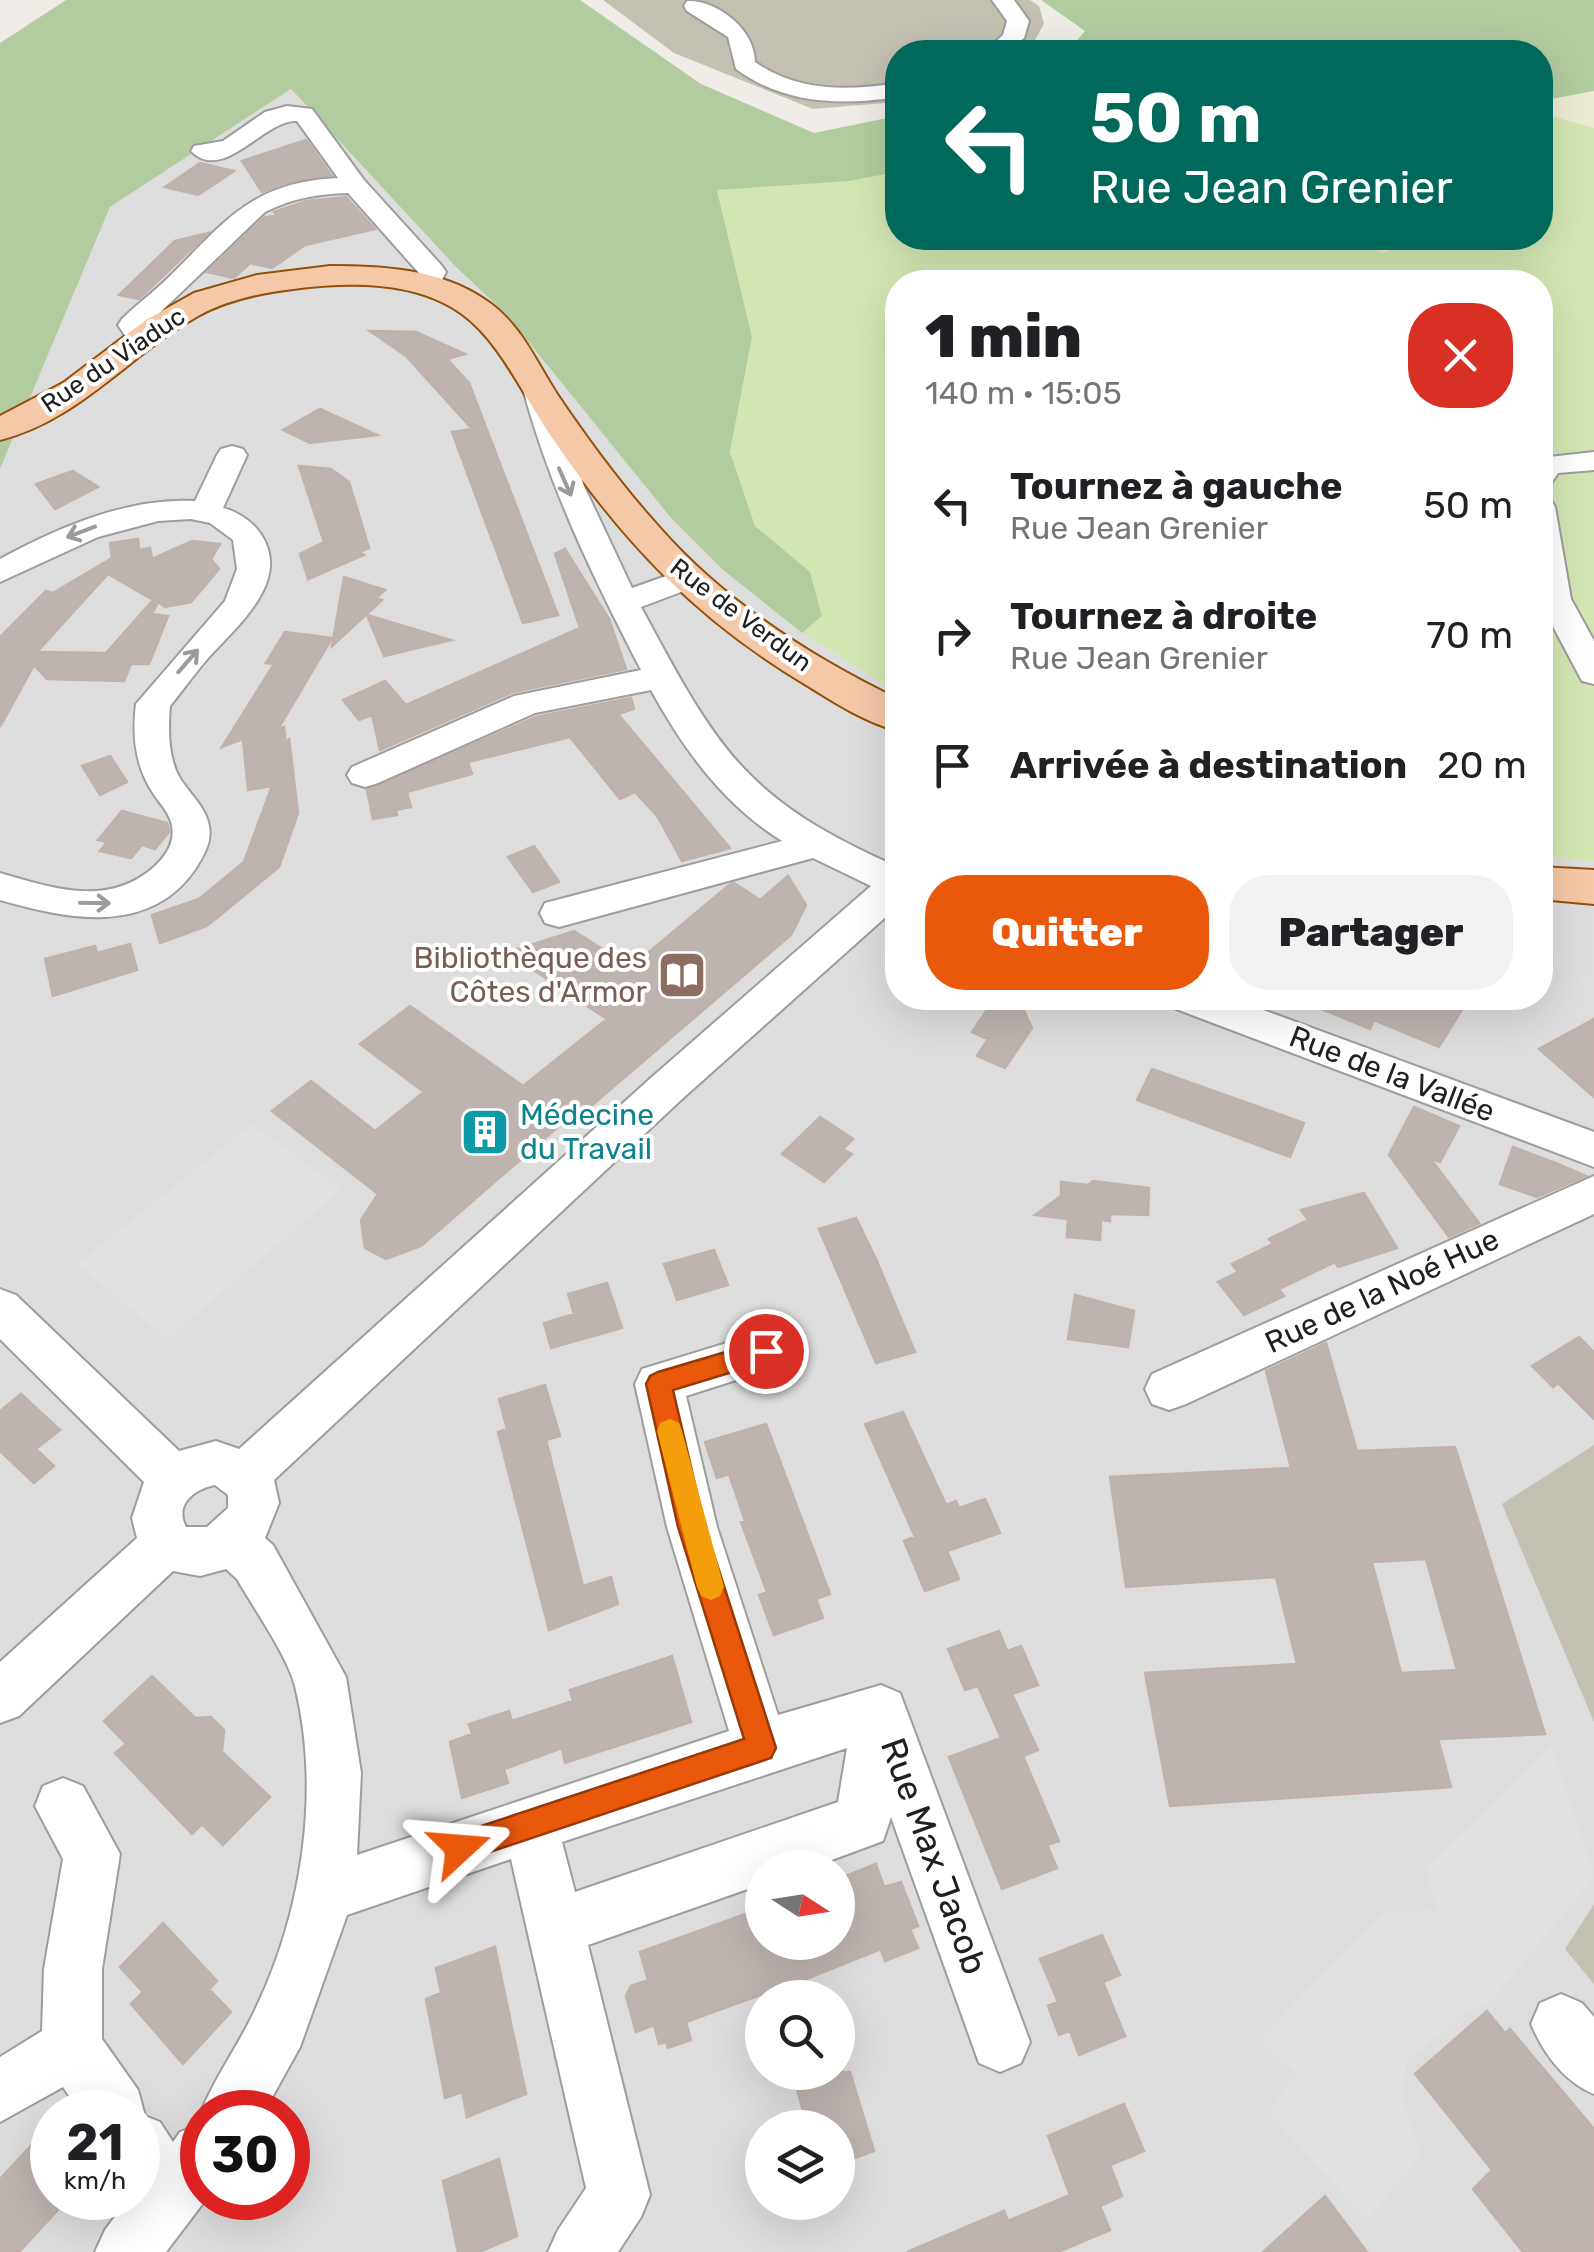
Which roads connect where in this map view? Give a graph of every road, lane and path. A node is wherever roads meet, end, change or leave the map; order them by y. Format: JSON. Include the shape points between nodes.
{"nodes":[{"id":1,"x":1003,"y":0,"type":"edge"},
{"id":2,"x":695,"y":6,"type":"dead end"},
{"id":3,"x":1010,"y":40,"type":"edge"},
{"id":4,"x":885,"y":92,"type":"edge"},
{"id":5,"x":203,"y":151,"type":"dead end"},
{"id":6,"x":355,"y":185,"type":"junction"},
{"id":7,"x":427,"y":286,"type":"junction"},
{"id":8,"x":146,"y":333,"type":"junction"},
{"id":9,"x":537,"y":389,"type":"junction"},
{"id":10,"x":0,"y":429,"type":"edge"},
{"id":11,"x":232,"y":455,"type":"dead end"},
{"id":12,"x":1594,"y":461,"type":"edge"},
{"id":13,"x":1553,"y":465,"type":"edge"},
{"id":14,"x":204,"y":514,"type":"junction"},
{"id":15,"x":0,"y":572,"type":"edge"},
{"id":16,"x":686,"y":579,"type":"junction"},
{"id":17,"x":1553,"y":586,"type":"edge"},
{"id":18,"x":623,"y":603,"type":"junction"},
{"id":19,"x":1594,"y":673,"type":"edge"},
{"id":20,"x":662,"y":678,"type":"junction"},
{"id":21,"x":885,"y":708,"type":"edge"},
{"id":22,"x":365,"y":775,"type":"dead end"},
{"id":23,"x":816,"y":846,"type":"junction"},
{"id":24,"x":885,"y":878,"type":"edge"},
{"id":25,"x":1553,"y":884,"type":"edge"},
{"id":26,"x":0,"y":886,"type":"edge"},
{"id":27,"x":1594,"y":887,"type":"edge"},
{"id":28,"x":885,"y":895,"type":"edge"},
{"id":29,"x":559,"y":913,"type":"dead end"},
{"id":30,"x":1222,"y":1010,"type":"edge"},
{"id":31,"x":1594,"y":1150,"type":"edge"},
{"id":32,"x":1594,"y":1194,"type":"edge"},
{"id":33,"x":0,"y":1309,"type":"edge"},
{"id":34,"x":766,"y":1351,"type":"dead end"},
{"id":35,"x":1169,"y":1389,"type":"dead end"},
{"id":36,"x":245,"y":1475,"type":"junction"},
{"id":37,"x":174,"y":1479,"type":"junction"},
{"id":38,"x":231,"y":1541,"type":"junction"},
{"id":39,"x":166,"y":1544,"type":"junction"},
{"id":40,"x":0,"y":1698,"type":"edge"},
{"id":41,"x":880,"y":1712,"type":"junction"},
{"id":42,"x":761,"y":1748,"type":"junction"},
{"id":43,"x":63,"y":1806,"type":"dead end"},
{"id":44,"x":530,"y":1823,"type":"junction"},
{"id":45,"x":326,"y":1894,"type":"junction"},
{"id":46,"x":555,"y":1928,"type":"junction"},
{"id":47,"x":1000,"y":2042,"type":"dead end"},
{"id":48,"x":72,"y":2047,"type":"junction"},
{"id":49,"x":101,"y":2090,"type":"edge"},
{"id":50,"x":243,"y":2090,"type":"edge"},
{"id":51,"x":0,"y":2092,"type":"edge"},
{"id":52,"x":172,"y":2163,"type":"edge"},
{"id":53,"x":127,"y":2252,"type":"edge"},
{"id":54,"x":580,"y":2252,"type":"edge"}],
"edges":[{"from":1,"to":3,"type":"street","via":[[1018,21]]},
{"from":2,"to":4,"type":"street","via":[[741,34],[744,64],[764,82],[850,96]]},
{"from":5,"to":6,"type":"street","via":[[242,142],[274,114],[304,114]]},
{"from":6,"to":7,"type":"street","via":[[433,272]]},
{"from":6,"to":8,"type":"street","via":[[264,199],[240,215],[132,324]]},
{"from":7,"to":8,"type":"main road","name":"Rue du Viaduc","via":[[356,276],[289,280],[200,302]]},
{"from":7,"to":9,"type":"main road","name":"Rue du Viaduc","via":[[464,301],[498,328]]},
{"from":8,"to":10,"type":"main road","name":"Rue du Viaduc","via":[[65,397]]},
{"from":9,"to":16,"type":"main road","name":"Rue de Verdun","via":[[615,500]]},
{"from":9,"to":18,"type":"street","one_way":true,"via":[[556,460]]},
{"from":11,"to":14,"type":"street"},
{"from":12,"to":13,"type":"street"},
{"from":14,"to":15,"type":"street","one_way":true,"via":[[165,510],[108,522]]},
{"from":26,"to":14,"type":"street","one_way":true,"via":[[72,903],[115,904],[162,881],[189,851],[191,826],[163,782],[153,743],[154,704],[231,617],[253,570],[248,538]]},
{"from":16,"to":18,"type":"street"},
{"from":16,"to":21,"type":"main road","name":"Rue de Verdun","via":[[766,639]]},
{"from":17,"to":19,"type":"street"},
{"from":18,"to":20,"type":"street"},
{"from":20,"to":22,"type":"street","via":[[526,704]]},
{"from":20,"to":23,"type":"street","via":[[706,754],[753,802]]},
{"from":23,"to":24,"type":"street"},
{"from":23,"to":29,"type":"street"},
{"from":25,"to":27,"type":"main road"},
{"from":28,"to":36,"type":"street"},
{"from":30,"to":31,"type":"street","name":"Rue de la Vallée"},
{"from":32,"to":35,"type":"street","name":"Rue de la Noé Hue"},
{"from":33,"to":37,"type":"street"},
{"from":34,"to":42,"type":"street","via":[[658,1384],[692,1527]]},
{"from":36,"to":37,"type":"street","via":[[216,1463]]},
{"from":36,"to":38,"type":"street","via":[[255,1499],[252,1515]]},
{"from":37,"to":39,"type":"street","via":[[155,1514]]},
{"from":38,"to":39,"type":"street","via":[[200,1553]]},
{"from":38,"to":45,"type":"street","via":[[255,1562],[320,1677],[334,1773]]},
{"from":39,"to":40,"type":"street"},
{"from":41,"to":42,"type":"street","name":"Rue Max Jacob"},
{"from":41,"to":46,"type":"street","via":[[864,1820]]},
{"from":41,"to":47,"type":"street","name":"Rue Max Jacob"},
{"from":42,"to":44,"type":"street","name":"Rue Max Jacob"},
{"from":43,"to":48,"type":"street","via":[[92,1854],[73,1969]]},
{"from":44,"to":45,"type":"street","name":"Rue Max Jacob"},
{"from":44,"to":46,"type":"street"},
{"from":45,"to":50,"type":"street","via":[[279,2026]]},
{"from":46,"to":54,"type":"street","via":[[618,2195]]},
{"from":48,"to":49,"type":"street"},
{"from":48,"to":51,"type":"street"},
{"from":52,"to":53,"type":"street"}]}
